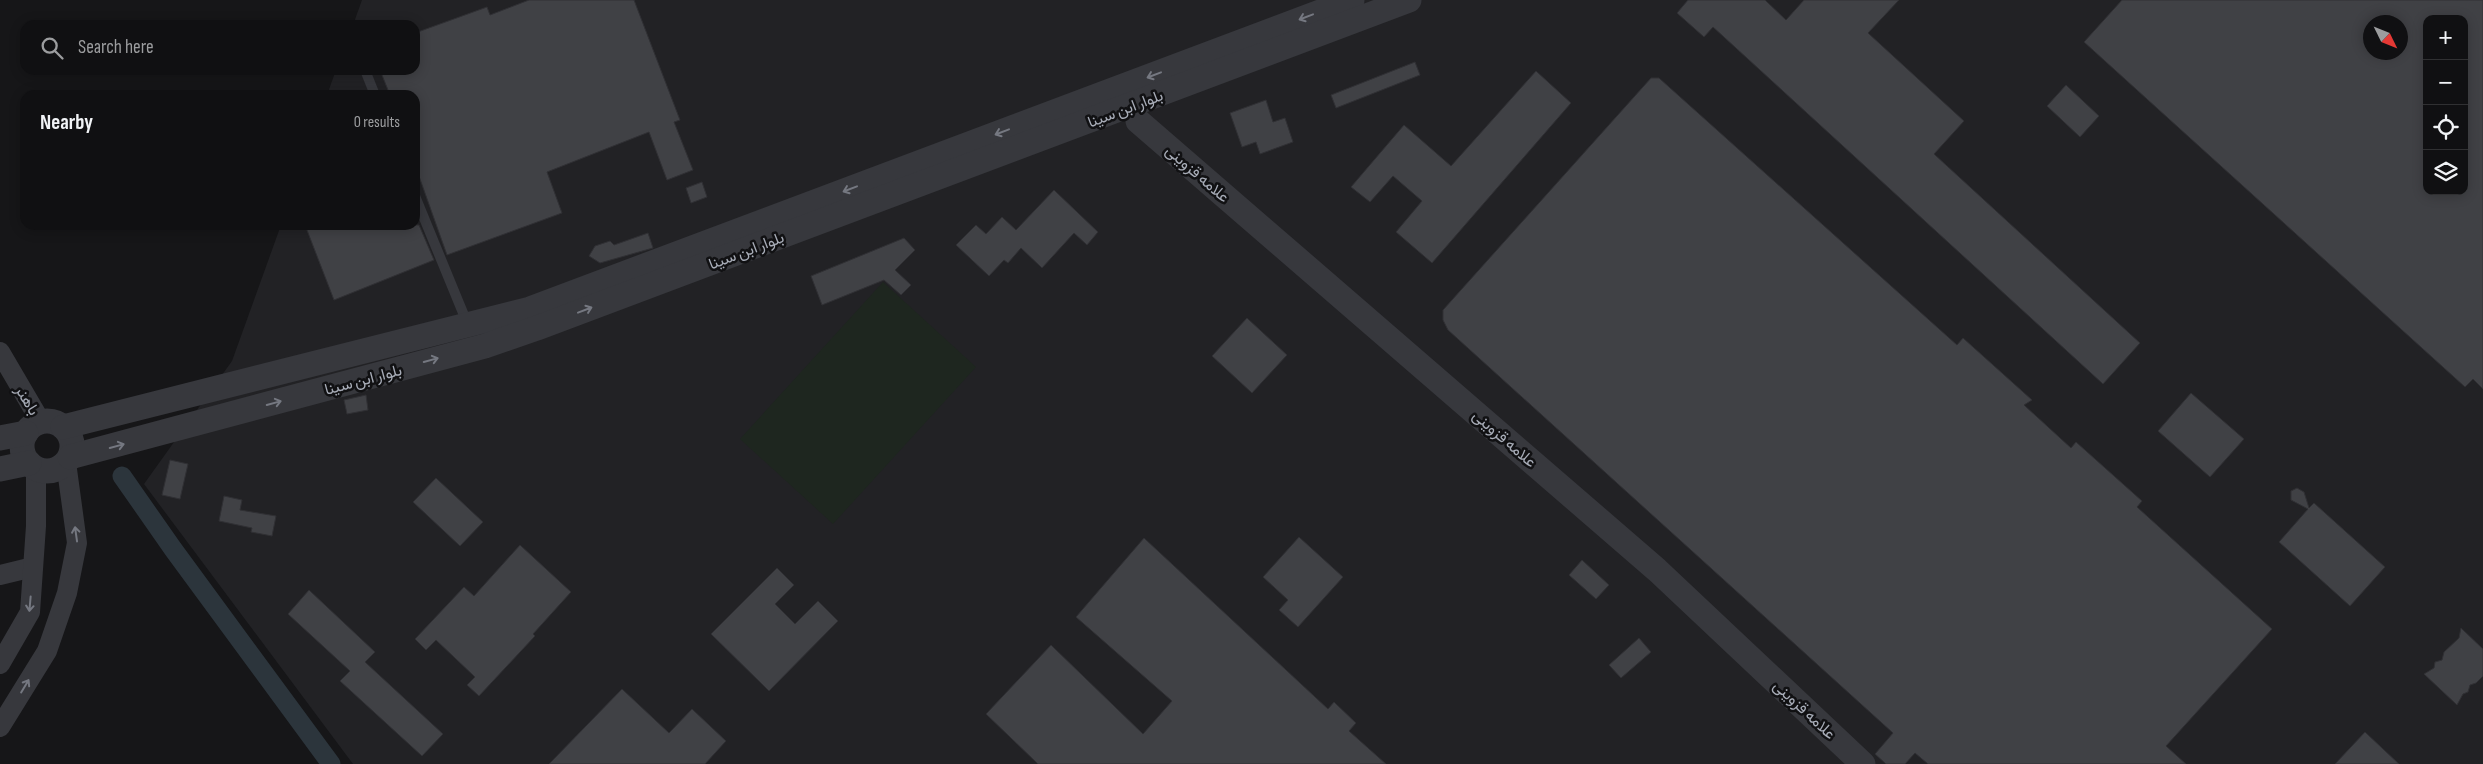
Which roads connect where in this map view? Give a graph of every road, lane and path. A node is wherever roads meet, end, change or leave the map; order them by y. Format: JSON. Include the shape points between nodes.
{"nodes":[{"id":1,"x":1352,"y":0,"type":"edge"},
{"id":2,"x":1409,"y":0,"type":"edge"},
{"id":3,"x":367,"y":75,"type":"edge"},
{"id":4,"x":373,"y":90,"type":"edge"},
{"id":5,"x":1138,"y":121,"type":"dead end"},
{"id":6,"x":420,"y":208,"type":"edge"},
{"id":7,"x":468,"y":326,"type":"junction"},
{"id":8,"x":0,"y":352,"type":"edge"},
{"id":9,"x":43,"y":427,"type":"junction"},
{"id":10,"x":0,"y":438,"type":"edge"},
{"id":11,"x":68,"y":460,"type":"junction"},
{"id":12,"x":32,"y":466,"type":"junction"},
{"id":13,"x":0,"y":469,"type":"edge"},
{"id":14,"x":33,"y":567,"type":"junction"},
{"id":15,"x":0,"y":575,"type":"edge"},
{"id":16,"x":5,"y":655,"type":"edge"},
{"id":17,"x":40,"y":661,"type":"junction"},
{"id":18,"x":0,"y":727,"type":"edge"},
{"id":19,"x":1863,"y":764,"type":"edge"}],
"edges":[{"from":1,"to":7,"type":"street","name":"بلوار ابن سینا","one_way":true,"via":[[539,306]]},
{"from":11,"to":2,"type":"street","name":"بلوار ابن سینا","one_way":true,"via":[[484,346],[537,328]]},
{"from":3,"to":4,"type":"lane"},
{"from":5,"to":19,"type":"street","name":"علامه قزوینی","via":[[1657,570]]},
{"from":6,"to":7,"type":"lane"},
{"from":7,"to":9,"type":"street","name":"بلوار ابن سینا"},
{"from":8,"to":9,"type":"street","name":"باهنر"},
{"from":9,"to":10,"type":"street","name":"بلوار ابن سینا"},
{"from":9,"to":11,"type":"street","via":[[72,440]]},
{"from":9,"to":12,"type":"street","via":[[22,449]]},
{"from":11,"to":12,"type":"street","via":[[51,471]]},
{"from":17,"to":11,"type":"street","one_way":true,"via":[[47,651],[67,593],[77,543]]},
{"from":12,"to":13,"type":"street"},
{"from":12,"to":14,"type":"street"},
{"from":14,"to":15,"type":"street"},
{"from":14,"to":16,"type":"street","one_way":true,"via":[[30,612]]},
{"from":16,"to":17,"type":"street"},
{"from":18,"to":17,"type":"street","one_way":true}]}
